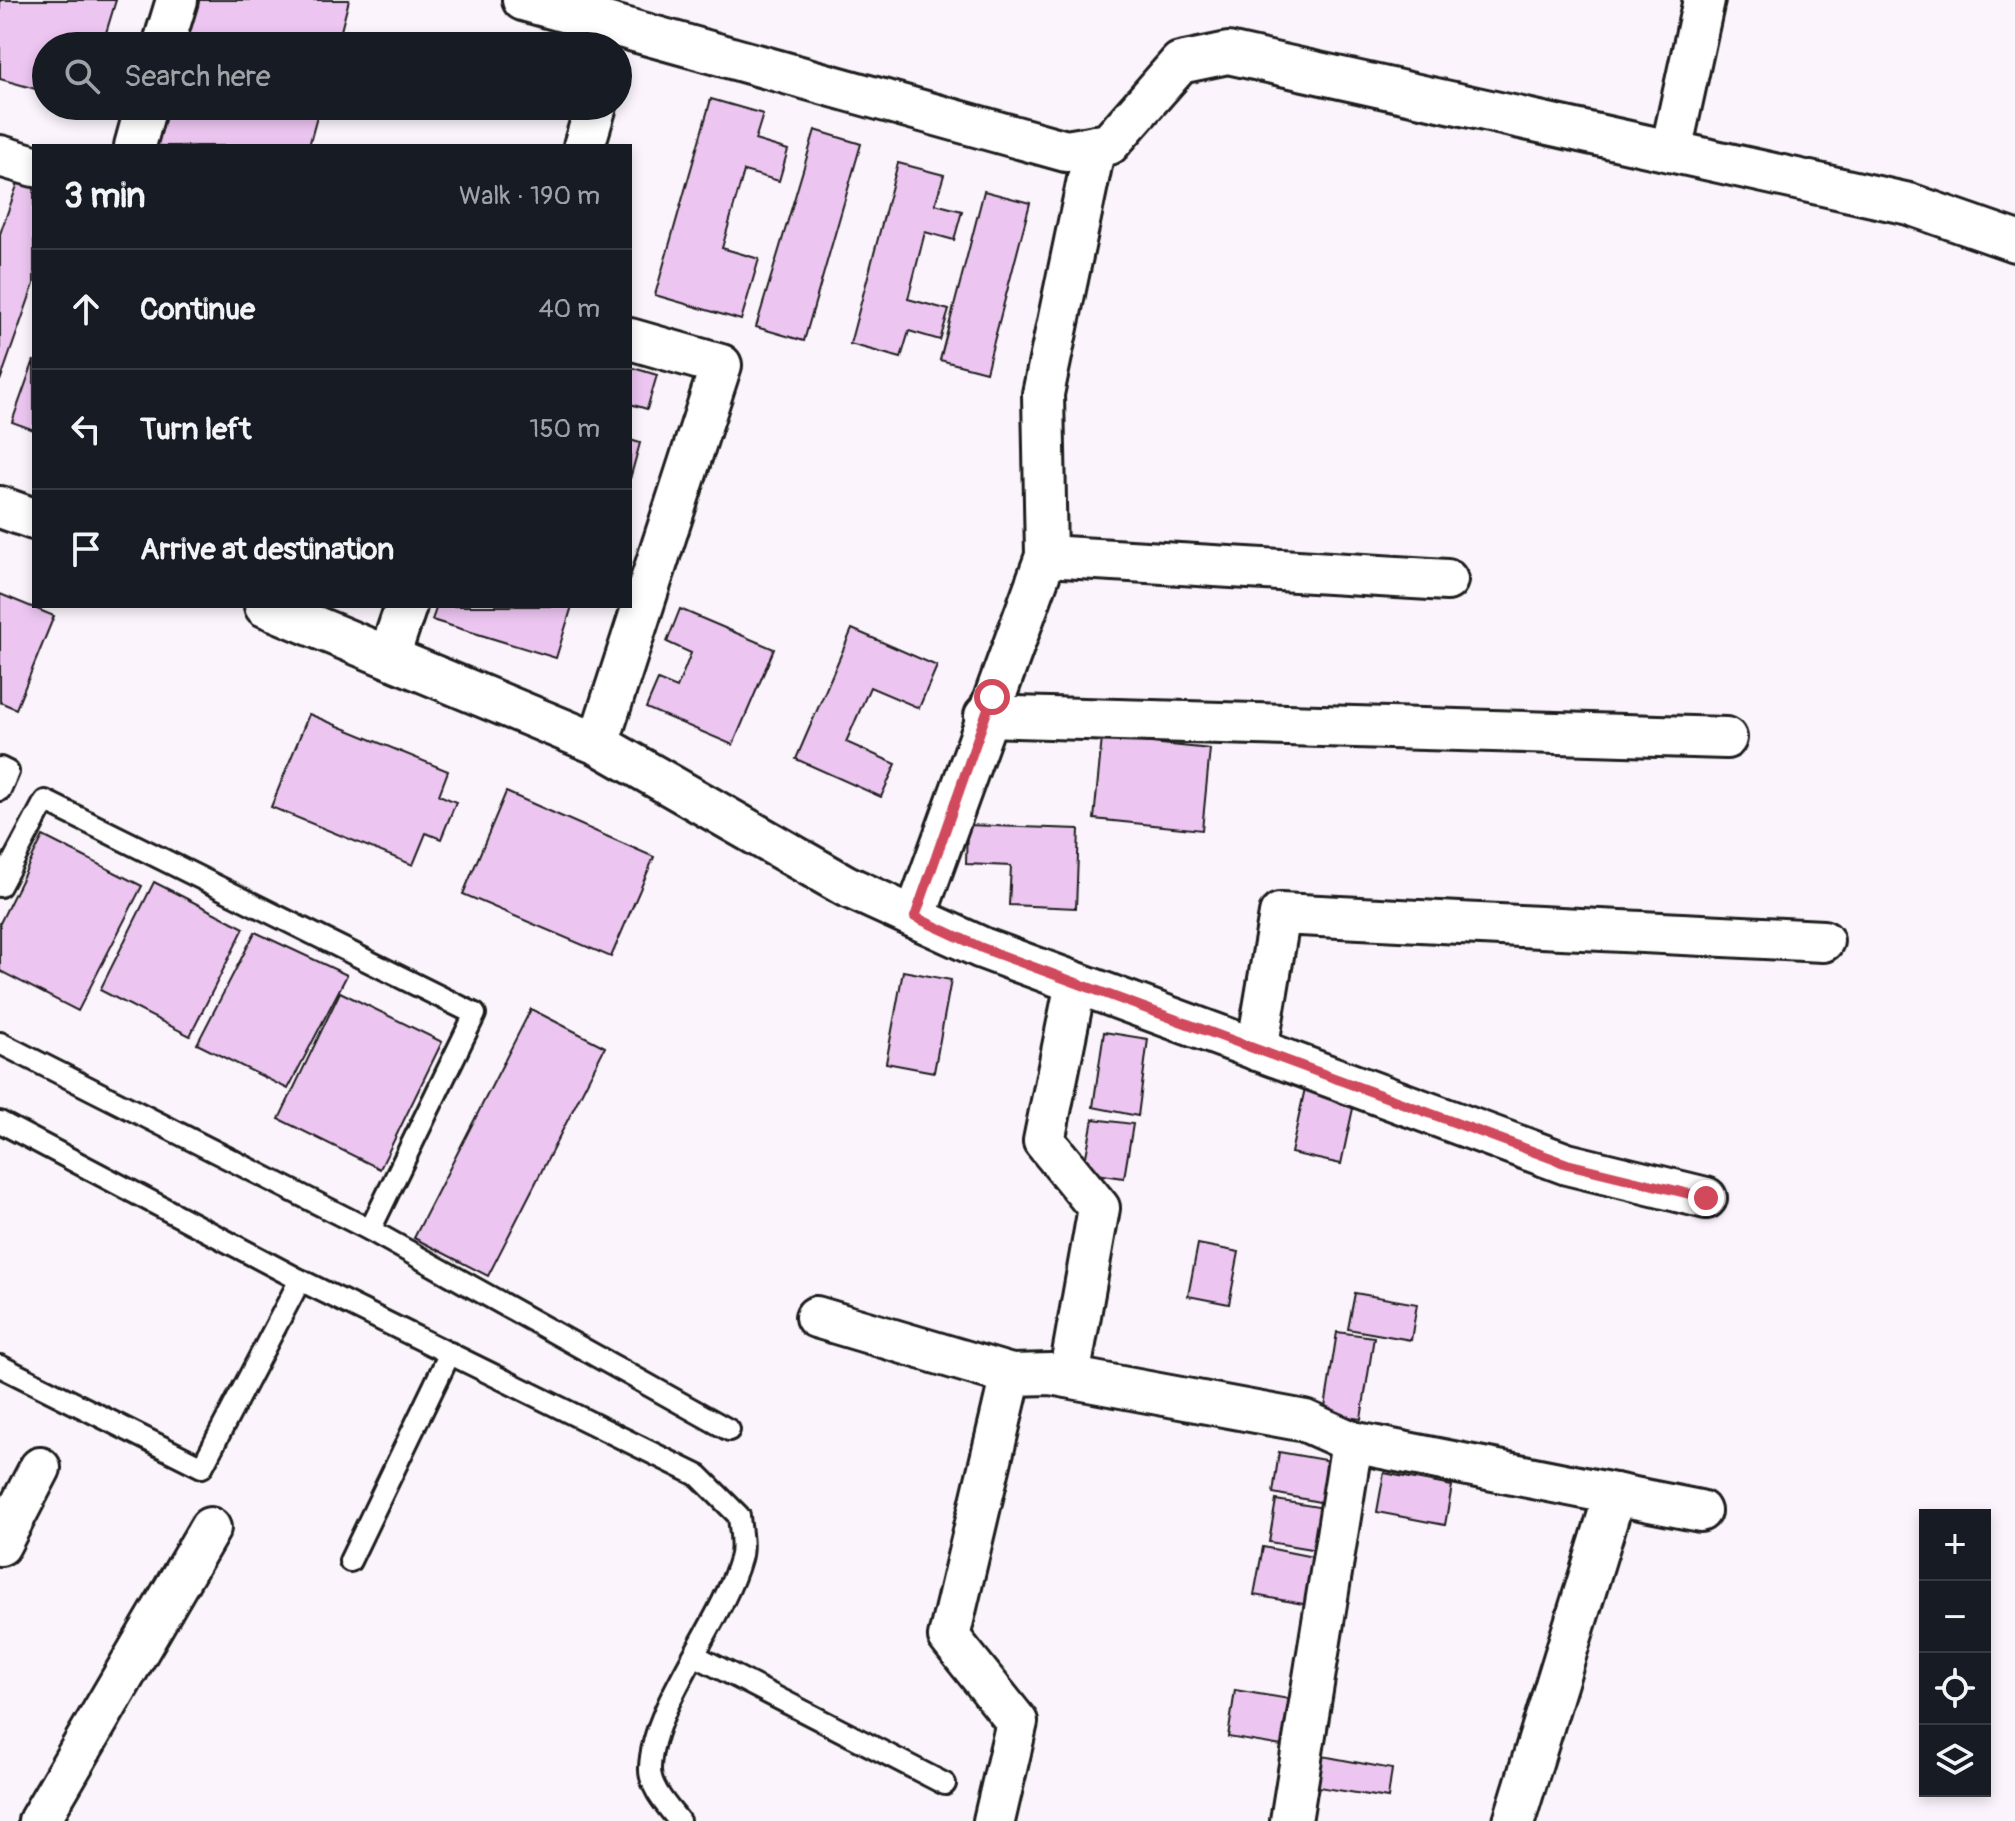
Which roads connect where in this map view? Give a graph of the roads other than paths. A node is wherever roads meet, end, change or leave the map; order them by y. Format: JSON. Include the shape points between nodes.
{"nodes":[{"id":1,"x":177,"y":0,"type":"edge"},
{"id":2,"x":523,"y":0,"type":"edge"},
{"id":3,"x":1704,"y":0,"type":"edge"},
{"id":4,"x":167,"y":32,"type":"edge"},
{"id":5,"x":607,"y":32,"type":"edge"},
{"id":6,"x":632,"y":40,"type":"edge"},
{"id":7,"x":142,"y":120,"type":"edge"},
{"id":8,"x":592,"y":120,"type":"edge"},
{"id":9,"x":136,"y":144,"type":"edge"},
{"id":10,"x":585,"y":144,"type":"edge"},
{"id":11,"x":1095,"y":146,"type":"junction"},
{"id":12,"x":1671,"y":151,"type":"junction"},
{"id":13,"x":0,"y":156,"type":"edge"},
{"id":14,"x":32,"y":165,"type":"edge"},
{"id":15,"x":2015,"y":241,"type":"edge"},
{"id":16,"x":632,"y":340,"type":"edge"},
{"id":17,"x":0,"y":507,"type":"edge"},
{"id":18,"x":32,"y":518,"type":"edge"},
{"id":19,"x":1046,"y":556,"type":"junction"},
{"id":20,"x":1447,"y":580,"type":"dead end"},
{"id":21,"x":270,"y":608,"type":"edge"},
{"id":22,"x":405,"y":608,"type":"edge"},
{"id":23,"x":389,"y":656,"type":"junction"},
{"id":24,"x":985,"y":716,"type":"junction"},
{"id":25,"x":1726,"y":738,"type":"dead end"},
{"id":26,"x":598,"y":744,"type":"junction"},
{"id":27,"x":0,"y":768,"type":"edge"},
{"id":28,"x":0,"y":790,"type":"edge"},
{"id":29,"x":0,"y":886,"type":"edge"},
{"id":30,"x":915,"y":917,"type":"junction"},
{"id":31,"x":1823,"y":941,"type":"dead end"},
{"id":32,"x":1076,"y":983,"type":"junction"},
{"id":33,"x":0,"y":1043,"type":"edge"},
{"id":34,"x":1257,"y":1050,"type":"junction"},
{"id":35,"x":0,"y":1122,"type":"edge"},
{"id":36,"x":1706,"y":1198,"type":"dead end"},
{"id":37,"x":370,"y":1230,"type":"junction"},
{"id":38,"x":300,"y":1280,"type":"junction"},
{"id":39,"x":816,"y":1317,"type":"dead end"},
{"id":40,"x":450,"y":1353,"type":"junction"},
{"id":41,"x":0,"y":1366,"type":"edge"},
{"id":42,"x":1011,"y":1375,"type":"junction"},
{"id":43,"x":1069,"y":1377,"type":"junction"},
{"id":44,"x":729,"y":1430,"type":"dead end"},
{"id":45,"x":1352,"y":1442,"type":"junction"},
{"id":46,"x":40,"y":1468,"type":"dead end"},
{"id":47,"x":1615,"y":1494,"type":"junction"},
{"id":48,"x":1700,"y":1511,"type":"dead end"},
{"id":49,"x":210,"y":1528,"type":"dead end"},
{"id":50,"x":0,"y":1545,"type":"edge"},
{"id":51,"x":350,"y":1561,"type":"dead end"},
{"id":52,"x":696,"y":1656,"type":"junction"},
{"id":53,"x":945,"y":1784,"type":"dead end"},
{"id":54,"x":39,"y":1821,"type":"edge"},
{"id":55,"x":679,"y":1821,"type":"edge"},
{"id":56,"x":994,"y":1821,"type":"edge"},
{"id":57,"x":1291,"y":1821,"type":"edge"},
{"id":58,"x":1514,"y":1821,"type":"edge"}],
"edges":[{"from":1,"to":4,"type":"street"},
{"from":2,"to":5,"type":"street"},
{"from":3,"to":12,"type":"street"},
{"from":6,"to":11,"type":"street","via":[[1038,145],[1066,151]]},
{"from":7,"to":9,"type":"street"},
{"from":8,"to":10,"type":"street"},
{"from":11,"to":12,"type":"street","via":[[1109,144],[1180,63],[1228,53]]},
{"from":11,"to":19,"type":"street","via":[[1043,394]]},
{"from":12,"to":15,"type":"street","via":[[1909,204]]},
{"from":13,"to":14,"type":"street"},
{"from":16,"to":26,"type":"street","via":[[721,365]]},
{"from":17,"to":18,"type":"street"},
{"from":19,"to":20,"type":"street"},
{"from":19,"to":24,"type":"street"},
{"from":21,"to":23,"type":"street"},
{"from":22,"to":23,"type":"street"},
{"from":23,"to":26,"type":"street"},
{"from":24,"to":25,"type":"street"},
{"from":24,"to":30,"type":"street"},
{"from":26,"to":30,"type":"street","via":[[846,886]]},
{"from":27,"to":28,"type":"lane","via":[[8,772]]},
{"from":29,"to":37,"type":"lane","via":[[45,801],[475,1014]]},
{"from":30,"to":32,"type":"street"},
{"from":31,"to":34,"type":"street","via":[[1280,914]]},
{"from":32,"to":34,"type":"street"},
{"from":32,"to":43,"type":"street","via":[[1044,1141],[1099,1208]]},
{"from":33,"to":37,"type":"lane"},
{"from":34,"to":36,"type":"street","via":[[1567,1164]]},
{"from":35,"to":38,"type":"lane"},
{"from":37,"to":44,"type":"lane"},
{"from":38,"to":40,"type":"lane"},
{"from":38,"to":41,"type":"lane","via":[[202,1467]]},
{"from":39,"to":42,"type":"street"},
{"from":40,"to":51,"type":"lane"},
{"from":40,"to":52,"type":"lane","via":[[699,1476],[739,1516],[741,1557]]},
{"from":42,"to":43,"type":"street"},
{"from":42,"to":56,"type":"street","via":[[949,1637],[1017,1722]]},
{"from":43,"to":45,"type":"street","via":[[1305,1421]]},
{"from":45,"to":47,"type":"street"},
{"from":45,"to":57,"type":"street"},
{"from":46,"to":50,"type":"street"},
{"from":47,"to":48,"type":"street"},
{"from":47,"to":58,"type":"street"},
{"from":49,"to":54,"type":"street"},
{"from":52,"to":53,"type":"lane"},
{"from":52,"to":55,"type":"lane","via":[[665,1712],[649,1770]]}]}
